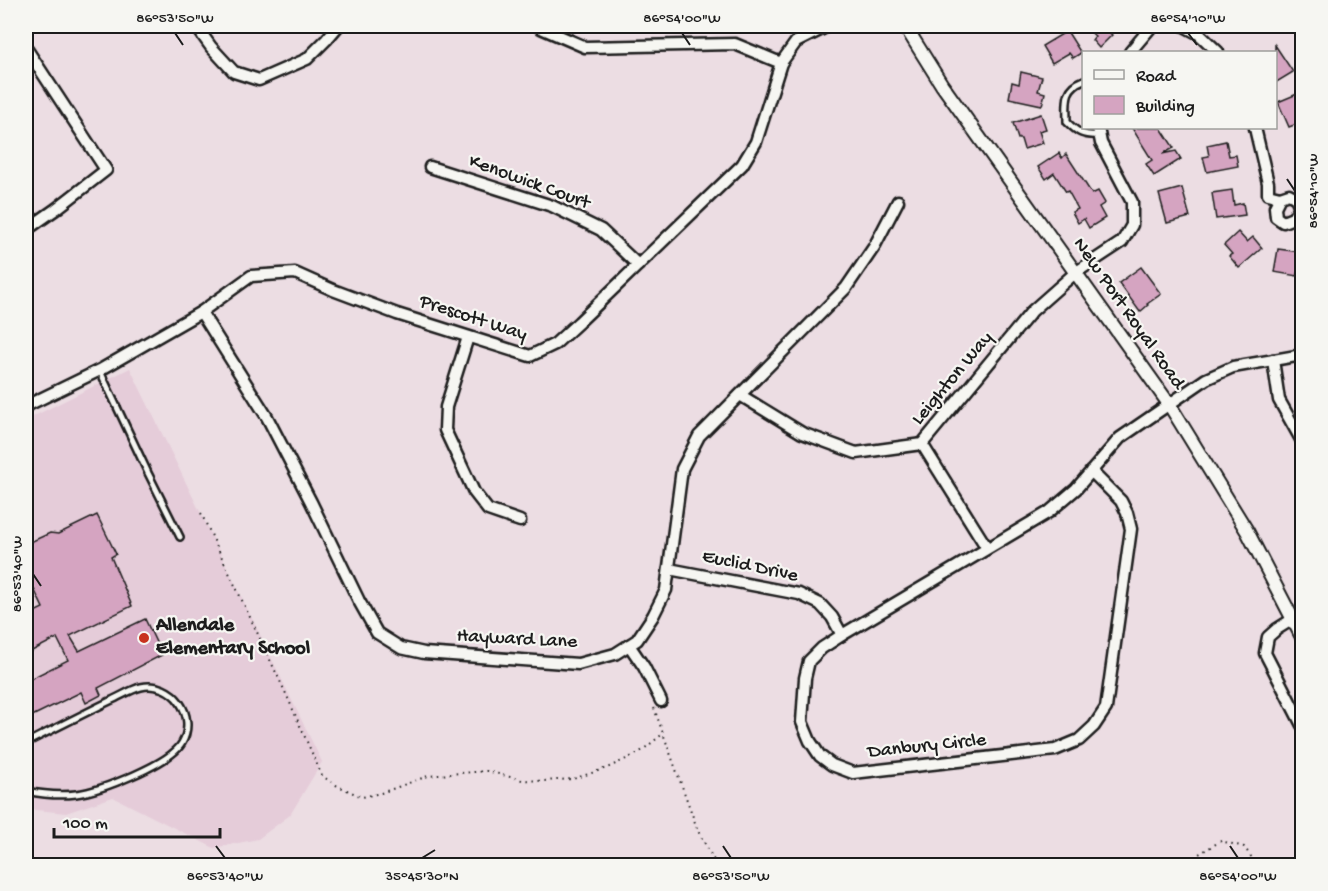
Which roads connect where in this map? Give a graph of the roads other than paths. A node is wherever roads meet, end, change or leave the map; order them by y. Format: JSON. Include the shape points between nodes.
{"nodes":[{"id":1,"x":196,"y":26,"type":"edge"},
{"id":2,"x":338,"y":26,"type":"edge"},
{"id":3,"x":538,"y":26,"type":"edge"},
{"id":4,"x":828,"y":26,"type":"edge"},
{"id":5,"x":905,"y":26,"type":"edge"},
{"id":6,"x":1152,"y":26,"type":"edge"},
{"id":7,"x":1184,"y":26,"type":"edge"},
{"id":8,"x":26,"y":48,"type":"edge"},
{"id":9,"x":1131,"y":51,"type":"edge"},
{"id":10,"x":1217,"y":51,"type":"edge"},
{"id":11,"x":780,"y":63,"type":"junction"},
{"id":12,"x":1082,"y":80,"type":"edge"},
{"id":13,"x":1255,"y":129,"type":"edge"},
{"id":14,"x":1098,"y":131,"type":"edge"},
{"id":15,"x":430,"y":167,"type":"dead end"},
{"id":16,"x":1280,"y":197,"type":"dead end"},
{"id":17,"x":898,"y":201,"type":"dead end"},
{"id":18,"x":26,"y":230,"type":"edge"},
{"id":19,"x":638,"y":266,"type":"junction"},
{"id":20,"x":1075,"y":273,"type":"junction"},
{"id":21,"x":201,"y":312,"type":"junction"},
{"id":22,"x":468,"y":337,"type":"junction"},
{"id":23,"x":1302,"y":355,"type":"edge"},
{"id":24,"x":1274,"y":360,"type":"junction"},
{"id":25,"x":100,"y":370,"type":"junction"},
{"id":26,"x":740,"y":395,"type":"junction"},
{"id":27,"x":1169,"y":404,"type":"junction"},
{"id":28,"x":26,"y":406,"type":"edge"},
{"id":29,"x":1302,"y":441,"type":"edge"},
{"id":30,"x":922,"y":444,"type":"junction"},
{"id":31,"x":1091,"y":471,"type":"junction"},
{"id":32,"x":520,"y":521,"type":"dead end"},
{"id":33,"x":180,"y":537,"type":"dead end"},
{"id":34,"x":987,"y":548,"type":"junction"},
{"id":35,"x":669,"y":569,"type":"junction"},
{"id":36,"x":1293,"y":619,"type":"junction"},
{"id":37,"x":842,"y":635,"type":"junction"},
{"id":38,"x":1302,"y":637,"type":"edge"},
{"id":39,"x":629,"y":645,"type":"junction"},
{"id":40,"x":657,"y":704,"type":"road end"},
{"id":41,"x":1302,"y":725,"type":"edge"},
{"id":42,"x":26,"y":743,"type":"edge"},
{"id":43,"x":26,"y":791,"type":"edge"}],
"edges":[{"from":1,"to":2,"type":"street","via":[[234,72],[259,80],[308,59]]},
{"from":3,"to":11,"type":"street","via":[[585,47],[735,44]]},
{"from":4,"to":11,"type":"street","name":"Prescott Way","via":[[796,42]]},
{"from":5,"to":20,"type":"street","name":"New Port Royal Road"},
{"from":6,"to":9,"type":"street"},
{"from":7,"to":10,"type":"street"},
{"from":8,"to":18,"type":"street","via":[[106,170]]},
{"from":11,"to":19,"type":"street","name":"Prescott Way","via":[[756,142],[742,165]]},
{"from":12,"to":14,"type":"lane","via":[[1068,92],[1067,122],[1088,136]]},
{"from":13,"to":16,"type":"street","via":[[1268,194]]},
{"from":14,"to":20,"type":"street","name":"Leighton Way","via":[[1132,202],[1132,225],[1122,242]]},
{"from":15,"to":19,"type":"street","name":"Kenowick Court","via":[[552,206],[601,230]]},
{"from":17,"to":26,"type":"street","name":"Hayward Lane","via":[[846,288]]},
{"from":19,"to":22,"type":"street","name":"Prescott Way","via":[[555,344],[530,356]]},
{"from":20,"to":27,"type":"street","name":"New Port Royal Road"},
{"from":20,"to":30,"type":"street","name":"Leighton Way","via":[[1032,311]]},
{"from":21,"to":22,"type":"street","name":"Prescott Way","via":[[251,276],[295,273],[396,314]]},
{"from":21,"to":25,"type":"street","name":"Prescott Way"},
{"from":21,"to":39,"type":"street","name":"Hayward Lane","via":[[267,417],[377,633],[401,648],[424,653],[578,664],[615,654]]},
{"from":22,"to":32,"type":"street","via":[[446,407],[445,430],[474,492],[488,510]]},
{"from":23,"to":24,"type":"street","name":"Danbury Circle"},
{"from":24,"to":27,"type":"street","name":"Danbury Circle","via":[[1233,366]]},
{"from":24,"to":29,"type":"street","via":[[1279,400]]},
{"from":25,"to":28,"type":"street","name":"Prescott Way"},
{"from":25,"to":33,"type":"lane"},
{"from":26,"to":30,"type":"street","name":"Leighton Way","via":[[802,433],[856,453]]},
{"from":26,"to":35,"type":"street","name":"Hayward Lane","via":[[699,436],[681,469]]},
{"from":27,"to":31,"type":"street","name":"Danbury Circle","via":[[1120,438]]},
{"from":27,"to":36,"type":"street","name":"New Port Royal Road","via":[[1247,531]]},
{"from":30,"to":34,"type":"street"},
{"from":31,"to":34,"type":"street","name":"Danbury Circle","via":[[1049,512]]},
{"from":31,"to":37,"type":"street","name":"Danbury Circle","via":[[1121,501],[1131,529],[1106,708],[1079,740],[1054,750],[853,773],[832,765],[820,756],[802,722],[805,678],[809,661]]},
{"from":34,"to":37,"type":"street","name":"Danbury Circle"},
{"from":35,"to":37,"type":"street","name":"Euclid Drive","via":[[799,594],[820,604]]},
{"from":35,"to":39,"type":"street","name":"Hayward Lane","via":[[666,590],[653,616]]},
{"from":36,"to":38,"type":"street","name":"New Port Royal Road"},
{"from":36,"to":41,"type":"street","via":[[1268,637],[1265,653]]},
{"from":39,"to":40,"type":"street","via":[[644,667]]},
{"from":42,"to":43,"type":"lane","via":[[140,687],[151,686],[174,695],[187,719],[187,731],[174,753],[116,783],[76,794]]}]}
